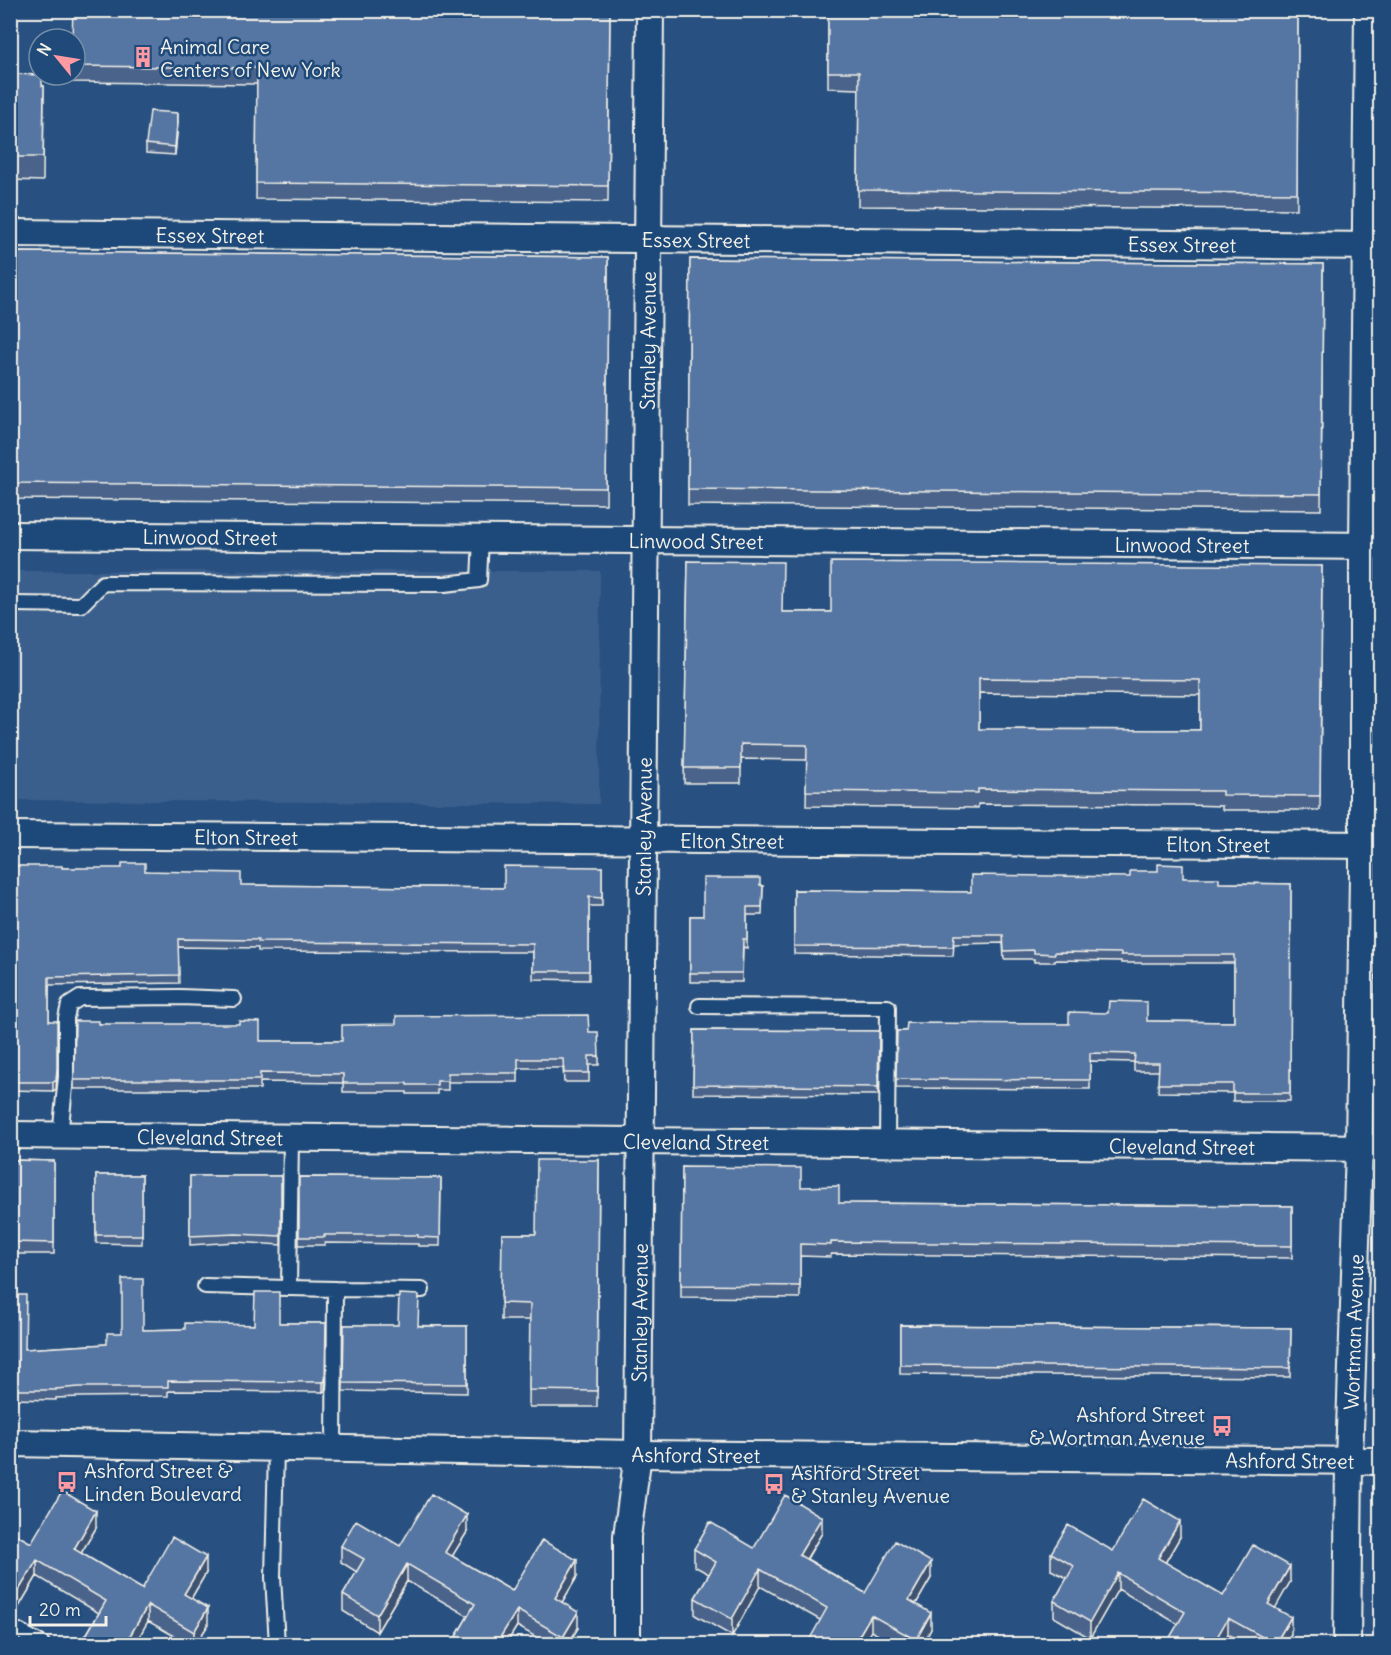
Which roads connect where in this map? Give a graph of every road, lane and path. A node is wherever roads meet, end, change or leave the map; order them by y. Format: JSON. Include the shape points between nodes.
{"nodes":[{"id":1,"x":650,"y":10,"type":"edge"},
{"id":2,"x":1368,"y":10,"type":"edge"},
{"id":3,"x":10,"y":233,"type":"edge"},
{"id":4,"x":648,"y":239,"type":"junction"},
{"id":5,"x":1373,"y":246,"type":"edge"},
{"id":6,"x":10,"y":535,"type":"edge"},
{"id":7,"x":481,"y":538,"type":"junction"},
{"id":8,"x":645,"y":540,"type":"junction"},
{"id":9,"x":1372,"y":546,"type":"edge"},
{"id":10,"x":14,"y":604,"type":"dead end"},
{"id":11,"x":10,"y":835,"type":"edge"},
{"id":12,"x":643,"y":841,"type":"junction"},
{"id":13,"x":1372,"y":845,"type":"edge"},
{"id":14,"x":234,"y":999,"type":"dead end"},
{"id":15,"x":699,"y":1006,"type":"dead end"},
{"id":16,"x":1370,"y":1047,"type":"edge"},
{"id":17,"x":10,"y":1135,"type":"edge"},
{"id":18,"x":60,"y":1136,"type":"junction"},
{"id":19,"x":291,"y":1138,"type":"junction"},
{"id":20,"x":641,"y":1142,"type":"junction"},
{"id":21,"x":887,"y":1144,"type":"junction"},
{"id":22,"x":1370,"y":1148,"type":"edge"},
{"id":23,"x":205,"y":1286,"type":"dead end"},
{"id":24,"x":289,"y":1288,"type":"junction"},
{"id":25,"x":335,"y":1289,"type":"junction"},
{"id":26,"x":422,"y":1290,"type":"dead end"},
{"id":27,"x":10,"y":1443,"type":"edge"},
{"id":28,"x":276,"y":1448,"type":"junction"},
{"id":29,"x":334,"y":1449,"type":"junction"},
{"id":30,"x":638,"y":1454,"type":"junction"},
{"id":31,"x":1349,"y":1461,"type":"junction"},
{"id":32,"x":1380,"y":1461,"type":"edge"},
{"id":33,"x":19,"y":1631,"type":"dead end"},
{"id":34,"x":42,"y":1644,"type":"edge"},
{"id":35,"x":278,"y":1644,"type":"edge"},
{"id":36,"x":627,"y":1644,"type":"edge"},
{"id":37,"x":1347,"y":1644,"type":"edge"}],
"edges":[{"from":1,"to":4,"type":"street","name":"Stanley Avenue"},
{"from":2,"to":5,"type":"street","name":"Wortman Avenue"},
{"from":3,"to":4,"type":"street","name":"Essex Street"},
{"from":4,"to":5,"type":"street","name":"Essex Street"},
{"from":4,"to":8,"type":"street","name":"Stanley Avenue"},
{"from":5,"to":9,"type":"street","name":"Wortman Avenue"},
{"from":6,"to":7,"type":"street","name":"Linwood Street"},
{"from":7,"to":8,"type":"street","name":"Linwood Street"},
{"from":7,"to":10,"type":"lane","via":[[479,580],[445,584],[103,583],[81,605]]},
{"from":8,"to":9,"type":"street","name":"Linwood Street"},
{"from":8,"to":12,"type":"street","name":"Stanley Avenue"},
{"from":9,"to":13,"type":"street","name":"Wortman Avenue"},
{"from":11,"to":12,"type":"street","name":"Elton Street"},
{"from":12,"to":13,"type":"street","name":"Elton Street"},
{"from":12,"to":20,"type":"street","name":"Stanley Avenue"},
{"from":13,"to":16,"type":"street","name":"Wortman Avenue","via":[[1366,946]]},
{"from":14,"to":18,"type":"lane","via":[[80,998],[71,1002],[66,1018]]},
{"from":15,"to":21,"type":"lane","via":[[888,1007]]},
{"from":16,"to":22,"type":"street","name":"Wortman Avenue"},
{"from":17,"to":18,"type":"street","name":"Cleveland Street"},
{"from":18,"to":19,"type":"street","name":"Cleveland Street"},
{"from":19,"to":20,"type":"street","name":"Cleveland Street"},
{"from":19,"to":24,"type":"lane"},
{"from":20,"to":21,"type":"street","name":"Cleveland Street"},
{"from":20,"to":30,"type":"street","name":"Stanley Avenue"},
{"from":21,"to":22,"type":"street","name":"Cleveland Street"},
{"from":22,"to":31,"type":"street","name":"Wortman Avenue"},
{"from":23,"to":24,"type":"lane"},
{"from":24,"to":25,"type":"lane"},
{"from":25,"to":26,"type":"lane"},
{"from":25,"to":29,"type":"lane"},
{"from":27,"to":28,"type":"street","name":"Ashford Street"},
{"from":28,"to":29,"type":"street","name":"Ashford Street"},
{"from":28,"to":35,"type":"lane","via":[[273,1577]]},
{"from":29,"to":30,"type":"street","name":"Ashford Street"},
{"from":30,"to":31,"type":"street","name":"Ashford Street"},
{"from":30,"to":36,"type":"street","name":"Stanley Avenue","via":[[627,1536]]},
{"from":31,"to":32,"type":"street","name":"Ashford Street"},
{"from":31,"to":37,"type":"street","name":"Wortman Avenue"},
{"from":33,"to":34,"type":"lane"}]}
